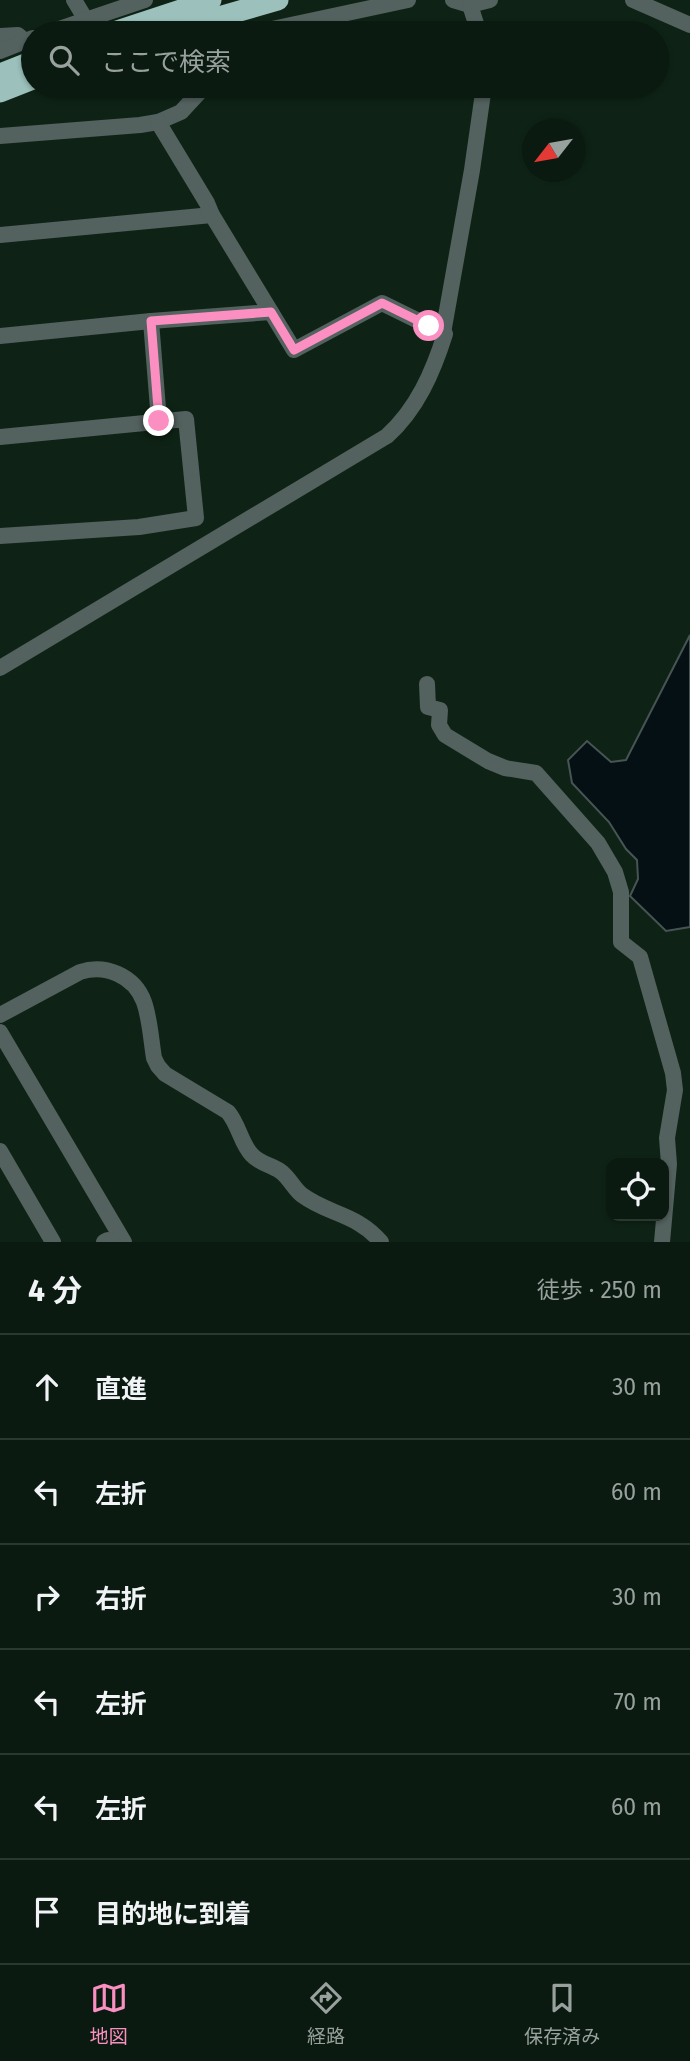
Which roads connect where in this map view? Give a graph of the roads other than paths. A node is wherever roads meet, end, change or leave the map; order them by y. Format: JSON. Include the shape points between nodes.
{"nodes":[{"id":1,"x":74,"y":0,"type":"edge"},
{"id":2,"x":145,"y":0,"type":"edge"},
{"id":3,"x":211,"y":0,"type":"edge"},
{"id":4,"x":278,"y":0,"type":"edge"},
{"id":5,"x":408,"y":0,"type":"edge"},
{"id":6,"x":453,"y":0,"type":"edge"},
{"id":7,"x":490,"y":0,"type":"edge"},
{"id":8,"x":633,"y":0,"type":"edge"},
{"id":9,"x":470,"y":5,"type":"junction"},
{"id":10,"x":86,"y":20,"type":"junction"},
{"id":11,"x":83,"y":21,"type":"edge"},
{"id":12,"x":147,"y":21,"type":"edge"},
{"id":13,"x":205,"y":21,"type":"edge"},
{"id":14,"x":290,"y":21,"type":"edge"},
{"id":15,"x":475,"y":21,"type":"edge"},
{"id":16,"x":690,"y":25,"type":"edge"},
{"id":17,"x":0,"y":36,"type":"edge"},
{"id":18,"x":21,"y":36,"type":"edge"},
{"id":19,"x":21,"y":42,"type":"edge"},
{"id":20,"x":0,"y":51,"type":"edge"},
{"id":21,"x":21,"y":66,"type":"edge"},
{"id":22,"x":0,"y":74,"type":"edge"},
{"id":23,"x":21,"y":84,"type":"edge"},
{"id":24,"x":0,"y":92,"type":"edge"},
{"id":25,"x":194,"y":98,"type":"edge"},
{"id":26,"x":482,"y":98,"type":"edge"},
{"id":27,"x":158,"y":122,"type":"junction"},
{"id":28,"x":0,"y":136,"type":"edge"},
{"id":29,"x":212,"y":215,"type":"junction"},
{"id":30,"x":0,"y":235,"type":"edge"},
{"id":31,"x":271,"y":312,"type":"junction"},
{"id":32,"x":151,"y":321,"type":"junction"},
{"id":33,"x":443,"y":333,"type":"junction"},
{"id":34,"x":0,"y":336,"type":"edge"},
{"id":35,"x":159,"y":421,"type":"junction"},
{"id":36,"x":0,"y":438,"type":"edge"},
{"id":37,"x":0,"y":536,"type":"edge"},
{"id":38,"x":0,"y":668,"type":"edge"},
{"id":39,"x":427,"y":684,"type":"dead end"},
{"id":40,"x":0,"y":1015,"type":"edge"},
{"id":41,"x":0,"y":1032,"type":"edge"},
{"id":42,"x":0,"y":1151,"type":"edge"},
{"id":43,"x":7,"y":1180,"type":"edge"},
{"id":44,"x":53,"y":1242,"type":"edge"},
{"id":45,"x":104,"y":1242,"type":"edge"},
{"id":46,"x":111,"y":1242,"type":"edge"},
{"id":47,"x":124,"y":1242,"type":"edge"},
{"id":48,"x":381,"y":1242,"type":"edge"},
{"id":49,"x":662,"y":1242,"type":"edge"}],
"edges":[{"from":1,"to":10,"type":"street"},
{"from":2,"to":10,"type":"street"},
{"from":3,"to":12,"type":"highway"},
{"from":4,"to":13,"type":"highway"},
{"from":5,"to":14,"type":"street"},
{"from":6,"to":9,"type":"street"},
{"from":7,"to":9,"type":"street"},
{"from":8,"to":16,"type":"street"},
{"from":9,"to":15,"type":"street"},
{"from":10,"to":11,"type":"street"},
{"from":17,"to":18,"type":"street"},
{"from":19,"to":20,"type":"street"},
{"from":21,"to":22,"type":"highway"},
{"from":23,"to":24,"type":"highway"},
{"from":25,"to":27,"type":"street","via":[[181,112]]},
{"from":26,"to":33,"type":"street"},
{"from":27,"to":28,"type":"street"},
{"from":27,"to":29,"type":"street"},
{"from":29,"to":30,"type":"street"},
{"from":29,"to":31,"type":"street"},
{"from":31,"to":32,"type":"street"},
{"from":31,"to":33,"type":"street","via":[[294,350],[382,303]]},
{"from":32,"to":34,"type":"street"},
{"from":32,"to":35,"type":"street"},
{"from":33,"to":38,"type":"street","via":[[435,365],[410,412],[387,436]]},
{"from":35,"to":36,"type":"street"},
{"from":35,"to":37,"type":"street","via":[[186,419],[196,518],[139,527]]},
{"from":39,"to":49,"type":"street","via":[[428,706],[440,710],[439,725],[445,735],[488,761],[536,773],[598,843],[615,872],[621,892],[621,942],[640,957],[674,1082]]},
{"from":40,"to":48,"type":"street","via":[[80,972],[93,968],[117,973],[144,1001],[154,1058],[164,1073],[228,1112],[250,1153],[282,1172],[302,1195],[356,1221]]},
{"from":41,"to":47,"type":"street"},
{"from":42,"to":43,"type":"street"},
{"from":43,"to":44,"type":"street"},
{"from":45,"to":46,"type":"street"}]}
